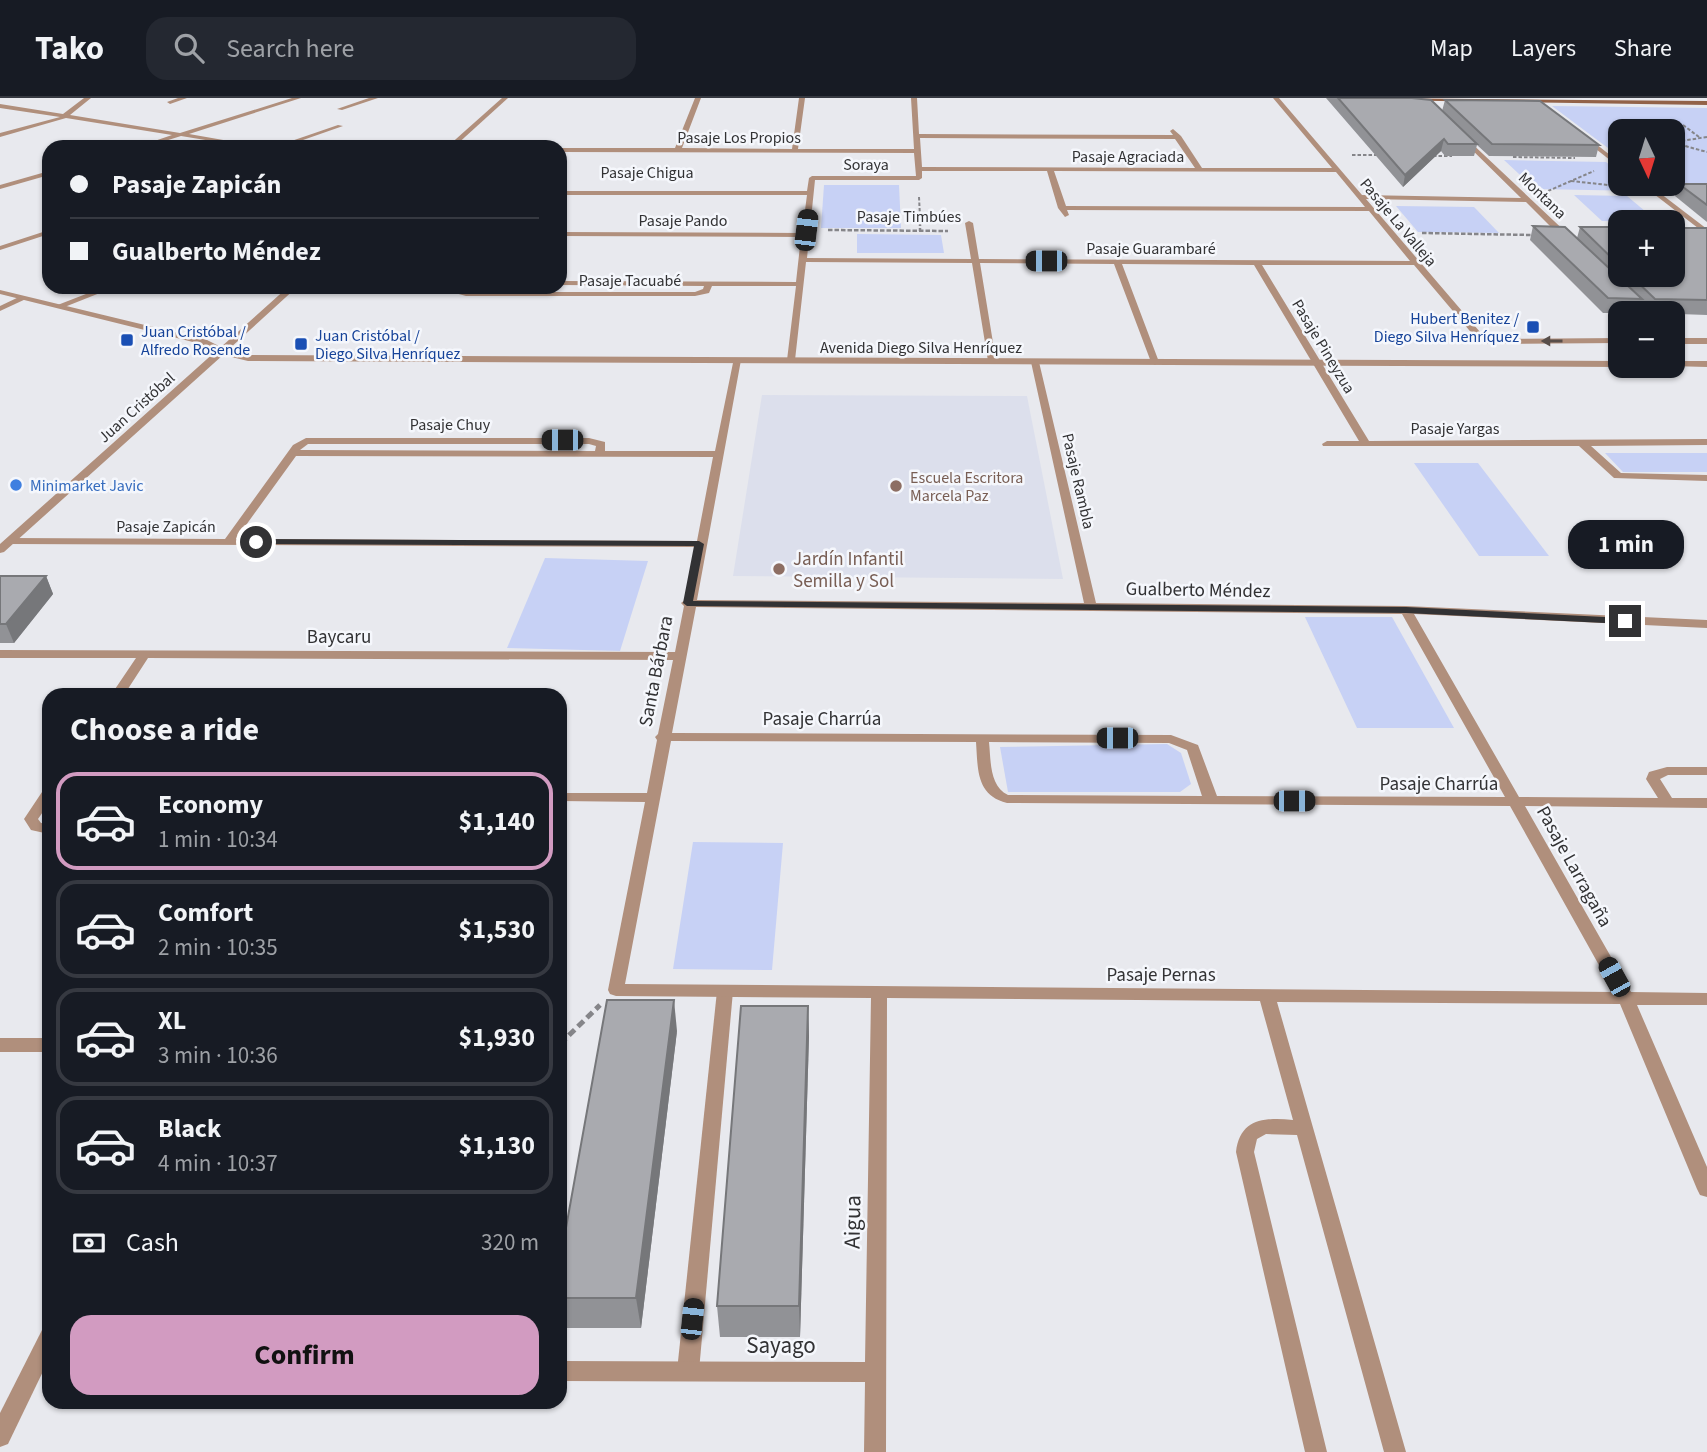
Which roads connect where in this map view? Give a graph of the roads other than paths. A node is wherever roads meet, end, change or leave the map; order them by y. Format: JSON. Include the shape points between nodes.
{"nodes":[{"id":1,"x":88,"y":98,"type":"edge"},
{"id":2,"x":184,"y":98,"type":"edge"},
{"id":3,"x":298,"y":98,"type":"edge"},
{"id":4,"x":375,"y":98,"type":"edge"},
{"id":5,"x":505,"y":98,"type":"edge"},
{"id":6,"x":698,"y":98,"type":"edge"},
{"id":7,"x":802,"y":98,"type":"edge"},
{"id":8,"x":914,"y":98,"type":"edge"},
{"id":9,"x":1276,"y":98,"type":"edge"},
{"id":10,"x":1372,"y":98,"type":"edge"},
{"id":11,"x":1422,"y":98,"type":"edge"},
{"id":12,"x":1536,"y":100,"type":"junction"},
{"id":13,"x":170,"y":102,"type":"dead end"},
{"id":14,"x":1707,"y":103,"type":"edge"},
{"id":15,"x":0,"y":106,"type":"edge"},
{"id":16,"x":1432,"y":108,"type":"edge"},
{"id":17,"x":1545,"y":108,"type":"edge"},
{"id":18,"x":340,"y":109,"type":"dead end"},
{"id":19,"x":66,"y":116,"type":"junction"},
{"id":20,"x":340,"y":126,"type":"dead end"},
{"id":21,"x":1452,"y":128,"type":"edge"},
{"id":22,"x":1575,"y":130,"type":"edge"},
{"id":23,"x":0,"y":135,"type":"edge"},
{"id":24,"x":182,"y":135,"type":"junction"},
{"id":25,"x":917,"y":136,"type":"junction"},
{"id":26,"x":164,"y":140,"type":"edge"},
{"id":27,"x":214,"y":140,"type":"edge"},
{"id":28,"x":298,"y":140,"type":"edge"},
{"id":29,"x":458,"y":140,"type":"edge"},
{"id":30,"x":567,"y":150,"type":"edge"},
{"id":31,"x":678,"y":150,"type":"junction"},
{"id":32,"x":795,"y":151,"type":"junction"},
{"id":33,"x":918,"y":151,"type":"junction"},
{"id":34,"x":1608,"y":155,"type":"edge"},
{"id":35,"x":919,"y":169,"type":"junction"},
{"id":36,"x":1051,"y":169,"type":"junction"},
{"id":37,"x":1200,"y":170,"type":"junction"},
{"id":38,"x":1337,"y":170,"type":"junction"},
{"id":39,"x":42,"y":175,"type":"edge"},
{"id":40,"x":567,"y":186,"type":"edge"},
{"id":41,"x":0,"y":187,"type":"edge"},
{"id":42,"x":567,"y":193,"type":"edge"},
{"id":43,"x":729,"y":193,"type":"junction"},
{"id":44,"x":811,"y":193,"type":"junction"},
{"id":45,"x":1659,"y":196,"type":"edge"},
{"id":46,"x":1360,"y":197,"type":"junction"},
{"id":47,"x":1528,"y":200,"type":"junction"},
{"id":48,"x":1370,"y":209,"type":"junction"},
{"id":49,"x":970,"y":227,"type":"road end"},
{"id":50,"x":806,"y":232,"type":"junction"},
{"id":51,"x":1707,"y":233,"type":"edge"},
{"id":52,"x":42,"y":234,"type":"edge"},
{"id":53,"x":567,"y":234,"type":"edge"},
{"id":54,"x":1574,"y":245,"type":"edge"},
{"id":55,"x":0,"y":248,"type":"edge"},
{"id":56,"x":803,"y":260,"type":"junction"},
{"id":57,"x":975,"y":261,"type":"junction"},
{"id":58,"x":1117,"y":262,"type":"junction"},
{"id":59,"x":1257,"y":262,"type":"junction"},
{"id":60,"x":1416,"y":263,"type":"junction"},
{"id":61,"x":567,"y":283,"type":"edge"},
{"id":62,"x":709,"y":283,"type":"junction"},
{"id":63,"x":800,"y":284,"type":"junction"},
{"id":64,"x":1617,"y":287,"type":"edge"},
{"id":65,"x":0,"y":292,"type":"edge"},
{"id":66,"x":567,"y":292,"type":"edge"},
{"id":67,"x":92,"y":294,"type":"edge"},
{"id":68,"x":285,"y":294,"type":"edge"},
{"id":69,"x":24,"y":298,"type":"junction"},
{"id":70,"x":1632,"y":301,"type":"edge"},
{"id":71,"x":59,"y":306,"type":"junction"},
{"id":72,"x":0,"y":309,"type":"edge"},
{"id":73,"x":1483,"y":341,"type":"junction"},
{"id":74,"x":1608,"y":341,"type":"edge"},
{"id":75,"x":1685,"y":341,"type":"edge"},
{"id":76,"x":1707,"y":341,"type":"edge"},
{"id":77,"x":222,"y":350,"type":"junction"},
{"id":78,"x":737,"y":360,"type":"junction"},
{"id":79,"x":791,"y":360,"type":"junction"},
{"id":80,"x":992,"y":361,"type":"junction"},
{"id":81,"x":1035,"y":362,"type":"junction"},
{"id":82,"x":1155,"y":362,"type":"junction"},
{"id":83,"x":1318,"y":363,"type":"junction"},
{"id":84,"x":1502,"y":364,"type":"junction"},
{"id":85,"x":1608,"y":364,"type":"edge"},
{"id":86,"x":1685,"y":364,"type":"edge"},
{"id":87,"x":1707,"y":364,"type":"edge"},
{"id":88,"x":1707,"y":442,"type":"edge"},
{"id":89,"x":1583,"y":443,"type":"junction"},
{"id":90,"x":1327,"y":444,"type":"dead end"},
{"id":91,"x":1366,"y":444,"type":"junction"},
{"id":92,"x":717,"y":454,"type":"junction"},
{"id":93,"x":1707,"y":478,"type":"edge"},
{"id":94,"x":10,"y":541,"type":"junction"},
{"id":95,"x":228,"y":542,"type":"junction"},
{"id":96,"x":699,"y":544,"type":"junction"},
{"id":97,"x":0,"y":550,"type":"edge"},
{"id":98,"x":687,"y":603,"type":"junction"},
{"id":99,"x":1091,"y":607,"type":"junction"},
{"id":100,"x":1406,"y":610,"type":"junction"},
{"id":101,"x":1707,"y":624,"type":"edge"},
{"id":102,"x":0,"y":654,"type":"edge"},
{"id":103,"x":145,"y":654,"type":"junction"},
{"id":104,"x":677,"y":656,"type":"junction"},
{"id":105,"x":122,"y":688,"type":"edge"},
{"id":106,"x":663,"y":737,"type":"junction"},
{"id":107,"x":982,"y":738,"type":"junction"},
{"id":108,"x":1707,"y":771,"type":"edge"},
{"id":109,"x":567,"y":797,"type":"edge"},
{"id":110,"x":652,"y":797,"type":"junction"},
{"id":111,"x":1210,"y":800,"type":"junction"},
{"id":112,"x":1515,"y":802,"type":"junction"},
{"id":113,"x":42,"y":803,"type":"edge"},
{"id":114,"x":1668,"y":803,"type":"junction"},
{"id":115,"x":1707,"y":803,"type":"edge"},
{"id":116,"x":42,"y":828,"type":"edge"},
{"id":117,"x":616,"y":990,"type":"joint"},
{"id":118,"x":725,"y":991,"type":"junction"},
{"id":119,"x":879,"y":993,"type":"junction"},
{"id":120,"x":1267,"y":996,"type":"junction"},
{"id":121,"x":1626,"y":998,"type":"junction"},
{"id":122,"x":1707,"y":999,"type":"edge"},
{"id":123,"x":0,"y":1045,"type":"edge"},
{"id":124,"x":42,"y":1045,"type":"edge"},
{"id":125,"x":1305,"y":1128,"type":"junction"},
{"id":126,"x":1707,"y":1189,"type":"edge"},
{"id":127,"x":42,"y":1351,"type":"edge"},
{"id":128,"x":567,"y":1371,"type":"edge"},
{"id":129,"x":688,"y":1371,"type":"junction"},
{"id":130,"x":876,"y":1372,"type":"junction"},
{"id":131,"x":0,"y":1436,"type":"edge"},
{"id":132,"x":875,"y":1452,"type":"edge"},
{"id":133,"x":1316,"y":1452,"type":"edge"},
{"id":134,"x":1395,"y":1452,"type":"edge"}],
"edges":[{"from":1,"to":19,"type":"street"},
{"from":2,"to":13,"type":"street"},
{"from":3,"to":24,"type":"street"},
{"from":4,"to":18,"type":"street"},
{"from":5,"to":29,"type":"street"},
{"from":6,"to":31,"type":"street"},
{"from":7,"to":32,"type":"street"},
{"from":8,"to":25,"type":"street"},
{"from":9,"to":38,"type":"street","name":"Pasaje La Valleja"},
{"from":10,"to":11,"type":"main road"},
{"from":11,"to":12,"type":"main road"},
{"from":11,"to":16,"type":"street"},
{"from":12,"to":14,"type":"main road"},
{"from":12,"to":17,"type":"street"},
{"from":15,"to":19,"type":"street"},
{"from":19,"to":23,"type":"street"},
{"from":19,"to":24,"type":"street"},
{"from":20,"to":28,"type":"street"},
{"from":21,"to":47,"type":"street","name":"Montana"},
{"from":22,"to":34,"type":"street"},
{"from":24,"to":26,"type":"street"},
{"from":24,"to":27,"type":"street"},
{"from":25,"to":33,"type":"street"},
{"from":25,"to":37,"type":"street","via":[[987,136],[1002,130],[1172,131]]},
{"from":30,"to":31,"type":"street","name":"Pasaje Los Propios"},
{"from":31,"to":32,"type":"street","name":"Pasaje Los Propios"},
{"from":32,"to":33,"type":"street","name":"Pasaje Los Propios"},
{"from":33,"to":35,"type":"street"},
{"from":35,"to":36,"type":"street","name":"Pasaje Agraciada"},
{"from":35,"to":44,"type":"street","name":"Soraya","via":[[919,178],[812,178]]},
{"from":36,"to":37,"type":"street","name":"Pasaje Agraciada"},
{"from":36,"to":48,"type":"street","via":[[1064,215],[1074,217],[1274,217],[1281,215],[1277,209]]},
{"from":37,"to":38,"type":"street","name":"Pasaje Agraciada"},
{"from":38,"to":46,"type":"street","name":"Pasaje La Valleja"},
{"from":39,"to":41,"type":"street"},
{"from":40,"to":43,"type":"street","name":"Pasaje Chigua","via":[[723,186]]},
{"from":42,"to":43,"type":"street","name":"Pasaje Chigua"},
{"from":43,"to":44,"type":"street","name":"Pasaje Chigua"},
{"from":44,"to":50,"type":"street"},
{"from":45,"to":51,"type":"street"},
{"from":46,"to":47,"type":"street"},
{"from":46,"to":48,"type":"street","name":"Pasaje La Valleja"},
{"from":47,"to":54,"type":"street","name":"Montana"},
{"from":48,"to":60,"type":"street","name":"Pasaje La Valleja"},
{"from":49,"to":57,"type":"street","name":"Pasaje Timbúes"},
{"from":50,"to":53,"type":"street","name":"Pasaje Pando"},
{"from":50,"to":56,"type":"street"},
{"from":52,"to":55,"type":"street"},
{"from":56,"to":57,"type":"street","name":"Pasaje Guarambaré"},
{"from":56,"to":63,"type":"street"},
{"from":57,"to":58,"type":"street","name":"Pasaje Guarambaré"},
{"from":57,"to":80,"type":"street","name":"Pasaje Timbúes"},
{"from":58,"to":59,"type":"street","name":"Pasaje Guarambaré"},
{"from":58,"to":82,"type":"street"},
{"from":59,"to":60,"type":"street","name":"Pasaje Guarambaré"},
{"from":59,"to":83,"type":"street","name":"Pasaje Pineyzua"},
{"from":60,"to":73,"type":"street","name":"Pasaje La Valleja"},
{"from":61,"to":62,"type":"street","name":"Pasaje Tacuabé"},
{"from":62,"to":63,"type":"street","name":"Pasaje Tacuabé"},
{"from":62,"to":66,"type":"street","name":"Pasaje Tacuabé","via":[[700,294]]},
{"from":63,"to":79,"type":"street"},
{"from":64,"to":70,"type":"street"},
{"from":65,"to":69,"type":"street","name":"Avenida Diego Silva Henríquez"},
{"from":67,"to":71,"type":"street"},
{"from":68,"to":77,"type":"street","name":"Juan Cristóbal"},
{"from":69,"to":71,"type":"street","name":"Avenida Diego Silva Henríquez"},
{"from":69,"to":72,"type":"street"},
{"from":71,"to":77,"type":"street","name":"Avenida Diego Silva Henríquez"},
{"from":74,"to":73,"type":"street","one_way":true},
{"from":73,"to":84,"type":"street","name":"Pasaje La Valleja"},
{"from":75,"to":76,"type":"street"},
{"from":77,"to":78,"type":"street","name":"Avenida Diego Silva Henríquez","via":[[248,358]]},
{"from":77,"to":94,"type":"street","name":"Juan Cristóbal"},
{"from":78,"to":79,"type":"street","name":"Avenida Diego Silva Henríquez"},
{"from":78,"to":92,"type":"street","name":"Santa Bárbara"},
{"from":79,"to":80,"type":"street","name":"Avenida Diego Silva Henríquez"},
{"from":80,"to":81,"type":"street","name":"Avenida Diego Silva Henríquez"},
{"from":81,"to":82,"type":"street","name":"Avenida Diego Silva Henríquez"},
{"from":81,"to":99,"type":"street","name":"Pasaje Rambla"},
{"from":82,"to":83,"type":"street","name":"Avenida Diego Silva Henríquez"},
{"from":83,"to":84,"type":"street","name":"Avenida Diego Silva Henríquez"},
{"from":83,"to":91,"type":"street","name":"Pasaje Pineyzua"},
{"from":84,"to":85,"type":"street","name":"Avenida Diego Silva Henríquez"},
{"from":86,"to":87,"type":"street"},
{"from":88,"to":89,"type":"street","name":"Pasaje Yargas"},
{"from":89,"to":91,"type":"street","name":"Pasaje Yargas"},
{"from":89,"to":93,"type":"street","via":[[1618,476]]},
{"from":90,"to":91,"type":"street","name":"Pasaje Yargas"},
{"from":92,"to":95,"type":"street","name":"Pasaje Chuy","via":[[600,454],[601,444],[589,440],[306,441]]},
{"from":92,"to":96,"type":"street","name":"Santa Bárbara"},
{"from":94,"to":95,"type":"street","name":"Pasaje Zapicán"},
{"from":94,"to":97,"type":"street","name":"Juan Cristóbal"},
{"from":95,"to":96,"type":"street","name":"Pasaje Zapicán"},
{"from":96,"to":98,"type":"street","name":"Santa Bárbara"},
{"from":98,"to":99,"type":"street","name":"Gualberto Méndez"},
{"from":98,"to":104,"type":"street","name":"Santa Bárbara"},
{"from":99,"to":100,"type":"street","name":"Gualberto Méndez"},
{"from":100,"to":101,"type":"street","name":"Gualberto Méndez"},
{"from":100,"to":112,"type":"street","name":"Pasaje Larragaña"},
{"from":102,"to":103,"type":"street","name":"Baycaru"},
{"from":103,"to":104,"type":"street","name":"Baycaru"},
{"from":103,"to":105,"type":"street"},
{"from":104,"to":106,"type":"street","name":"Santa Bárbara"},
{"from":106,"to":107,"type":"street","name":"Pasaje Charrúa"},
{"from":106,"to":110,"type":"street","name":"Santa Bárbara"},
{"from":107,"to":111,"type":"street","name":"Pasaje Charrúa","via":[[1180,740],[1196,753]]},
{"from":107,"to":111,"type":"street","name":"Pasaje Charrúa","via":[[989,788],[1001,798]]},
{"from":108,"to":114,"type":"street","via":[[1654,775]]},
{"from":109,"to":110,"type":"street"},
{"from":110,"to":117,"type":"street","name":"Santa Bárbara"},
{"from":111,"to":112,"type":"street","name":"Pasaje Charrúa"},
{"from":112,"to":114,"type":"street","name":"Pasaje Charrúa"},
{"from":112,"to":121,"type":"street","name":"Pasaje Larragaña"},
{"from":113,"to":116,"type":"street","via":[[31,819]]},
{"from":114,"to":115,"type":"street","name":"Pasaje Charrúa"},
{"from":117,"to":118,"type":"street","name":"Pasaje Pernas"},
{"from":118,"to":119,"type":"street","name":"Pasaje Pernas"},
{"from":118,"to":129,"type":"street"},
{"from":119,"to":120,"type":"street","name":"Pasaje Pernas"},
{"from":119,"to":130,"type":"street","name":"Aigua"},
{"from":120,"to":121,"type":"street","name":"Pasaje Pernas"},
{"from":120,"to":125,"type":"street"},
{"from":121,"to":122,"type":"street","name":"Pasaje Pernas"},
{"from":121,"to":126,"type":"street","name":"Pasaje Larragaña"},
{"from":123,"to":124,"type":"street"},
{"from":125,"to":133,"type":"street","via":[[1258,1128],[1245,1141],[1245,1152]]},
{"from":125,"to":134,"type":"street"},
{"from":127,"to":131,"type":"street"},
{"from":128,"to":129,"type":"street","name":"Sayago"},
{"from":129,"to":130,"type":"street","name":"Sayago"},
{"from":130,"to":132,"type":"street","name":"Aigua"}]}
